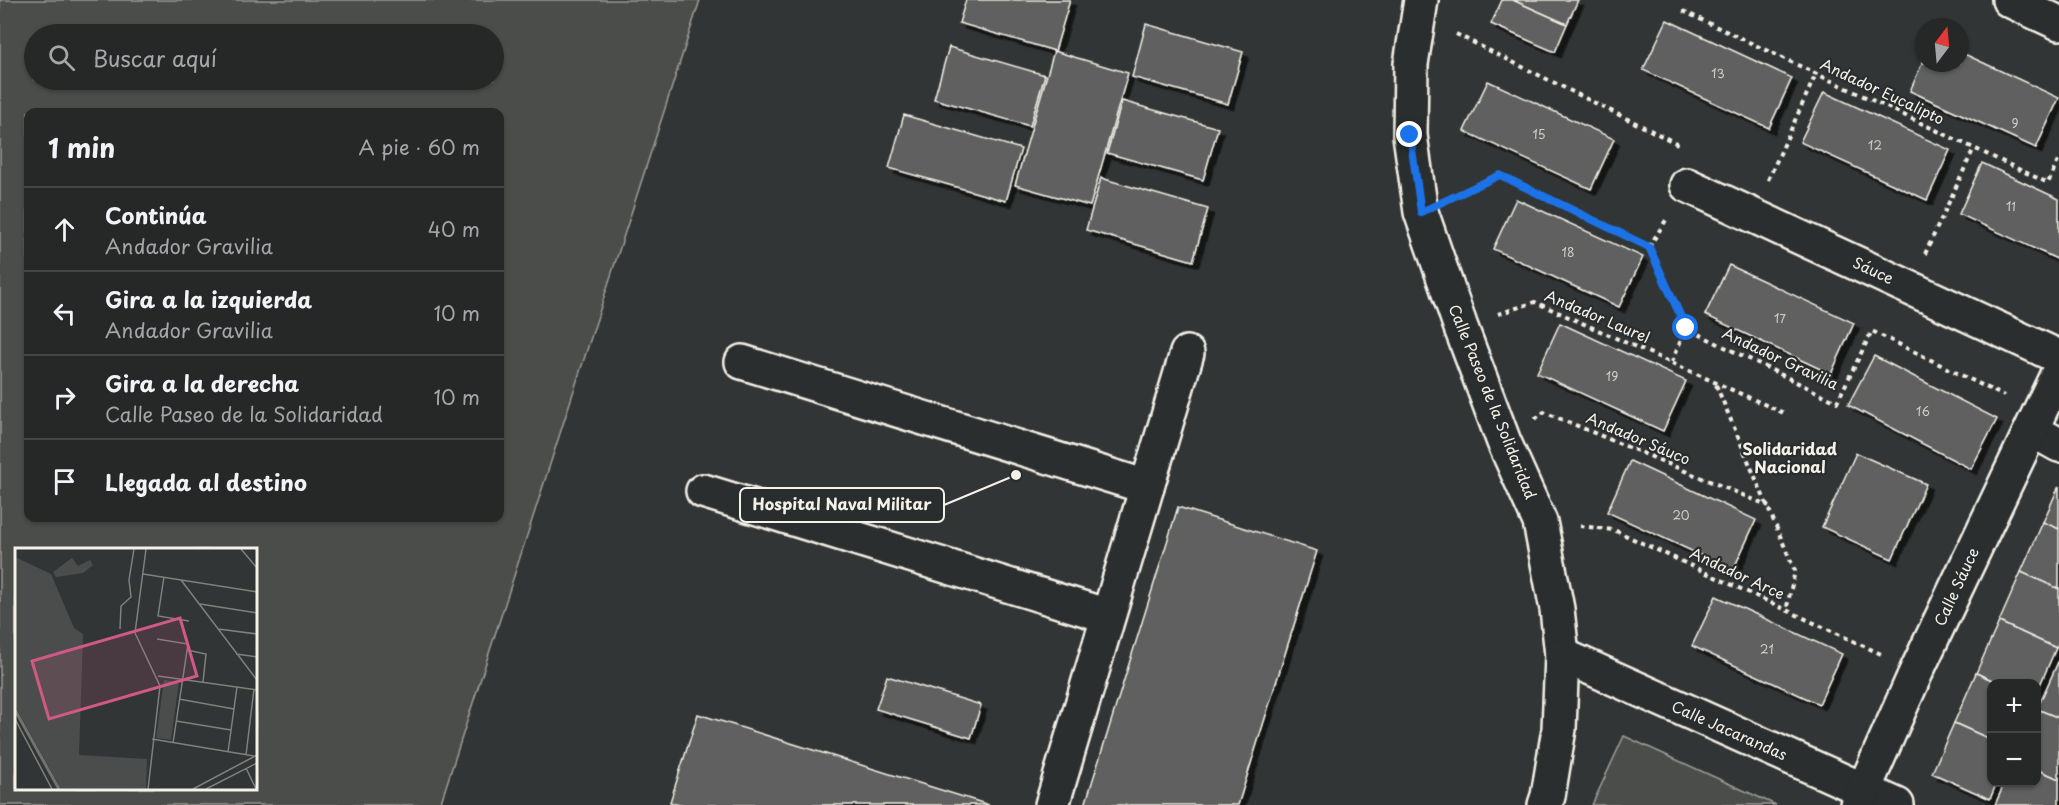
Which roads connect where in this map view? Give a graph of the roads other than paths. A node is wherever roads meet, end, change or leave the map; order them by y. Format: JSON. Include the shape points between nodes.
{"nodes":[{"id":1,"x":1421,"y":0,"type":"edge"},
{"id":2,"x":2009,"y":0,"type":"edge"},
{"id":3,"x":2059,"y":23,"type":"edge"},
{"id":4,"x":1687,"y":185,"type":"dead end"},
{"id":5,"x":1186,"y":353,"type":"dead end"},
{"id":6,"x":2059,"y":357,"type":"edge"},
{"id":7,"x":742,"y":362,"type":"dead end"},
{"id":8,"x":2059,"y":371,"type":"edge"},
{"id":9,"x":2043,"y":429,"type":"edge"},
{"id":10,"x":1147,"y":487,"type":"junction"},
{"id":11,"x":703,"y":491,"type":"dead end"},
{"id":12,"x":1108,"y":616,"type":"junction"},
{"id":13,"x":1562,"y":655,"type":"junction"},
{"id":14,"x":1860,"y":798,"type":"edge"},
{"id":15,"x":1052,"y":805,"type":"edge"},
{"id":16,"x":1545,"y":805,"type":"edge"},
{"id":17,"x":1897,"y":805,"type":"edge"}],
"edges":[{"from":1,"to":13,"type":"street","name":"Calle Paseo de la Solidaridad","via":[[1411,64],[1410,135],[1421,212],[1504,442],[1540,522]]},
{"from":2,"to":3,"type":"street"},
{"from":4,"to":6,"type":"street","name":"Sáuce"},
{"from":5,"to":10,"type":"street"},
{"from":7,"to":10,"type":"street"},
{"from":8,"to":9,"type":"street","name":"Calle Sáuce"},
{"from":9,"to":14,"type":"street","name":"Calle Sáuce","via":[[1917,670]]},
{"from":10,"to":12,"type":"street"},
{"from":11,"to":12,"type":"street"},
{"from":12,"to":15,"type":"street"},
{"from":13,"to":14,"type":"street","name":"Calle Jacarandas"},
{"from":13,"to":16,"type":"street","name":"Calle Paseo de la Solidaridad","via":[[1559,729]]},
{"from":14,"to":17,"type":"street","name":"Calle Jacarandas"}]}
